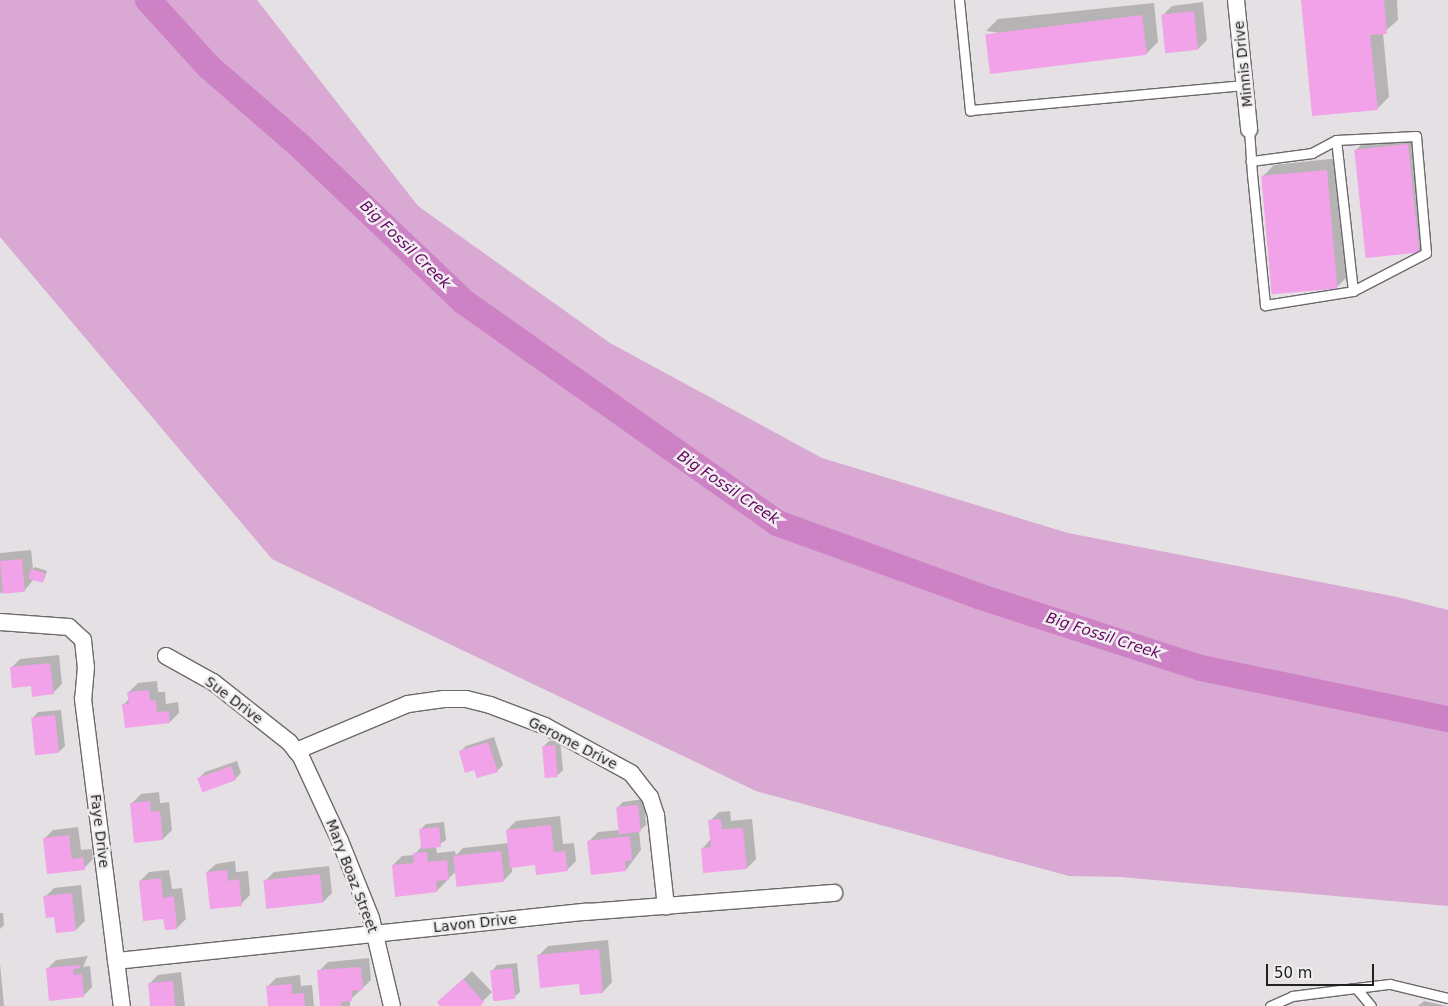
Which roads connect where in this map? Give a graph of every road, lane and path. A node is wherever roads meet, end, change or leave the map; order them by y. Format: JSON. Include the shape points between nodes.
{"nodes":[{"id":1,"x":959,"y":0,"type":"edge"},
{"id":2,"x":1236,"y":0,"type":"edge"},
{"id":3,"x":1245,"y":85,"type":"junction"},
{"id":4,"x":1249,"y":129,"type":"joint"},
{"id":5,"x":1336,"y":140,"type":"junction"},
{"id":6,"x":1251,"y":161,"type":"junction"},
{"id":7,"x":1353,"y":291,"type":"junction"},
{"id":8,"x":0,"y":622,"type":"edge"},
{"id":9,"x":166,"y":656,"type":"dead end"},
{"id":10,"x":296,"y":751,"type":"junction"},
{"id":11,"x":834,"y":893,"type":"dead end"},
{"id":12,"x":666,"y":906,"type":"junction"},
{"id":13,"x":375,"y":934,"type":"junction"},
{"id":14,"x":116,"y":961,"type":"junction"},
{"id":15,"x":1356,"y":988,"type":"junction"},
{"id":16,"x":1448,"y":998,"type":"edge"},
{"id":17,"x":122,"y":1006,"type":"edge"},
{"id":18,"x":392,"y":1006,"type":"edge"},
{"id":19,"x":1270,"y":1006,"type":"edge"},
{"id":20,"x":1371,"y":1006,"type":"edge"}],
"edges":[{"from":1,"to":3,"type":"lane","via":[[970,110]]},
{"from":2,"to":3,"type":"street","name":"Minnis Drive"},
{"from":3,"to":4,"type":"street","name":"Minnis Drive"},
{"from":4,"to":6,"type":"lane"},
{"from":5,"to":6,"type":"lane","via":[[1312,153]]},
{"from":5,"to":7,"type":"lane"},
{"from":5,"to":7,"type":"lane","via":[[1416,136],[1426,253]]},
{"from":6,"to":7,"type":"lane","via":[[1265,305]]},
{"from":8,"to":14,"type":"street","name":"Faye Drive","via":[[69,627],[83,640],[86,655],[83,699]]},
{"from":9,"to":10,"type":"street","name":"Sue Drive","via":[[213,682]]},
{"from":10,"to":12,"type":"street","name":"Gerome Drive","via":[[408,704],[444,699],[466,699],[490,705],[545,726],[631,773],[650,797],[656,816]]},
{"from":10,"to":13,"type":"street","name":"Mary Boaz Street","via":[[340,841]]},
{"from":11,"to":12,"type":"street","name":"Lavon Drive"},
{"from":12,"to":13,"type":"street","name":"Lavon Drive"},
{"from":13,"to":14,"type":"street","name":"Lavon Drive"},
{"from":13,"to":18,"type":"street","name":"Mary Boaz Street"},
{"from":14,"to":17,"type":"street","name":"Faye Drive"},
{"from":15,"to":16,"type":"lane","via":[[1390,984]]},
{"from":15,"to":19,"type":"lane","via":[[1292,996]]},
{"from":15,"to":20,"type":"lane"}]}
